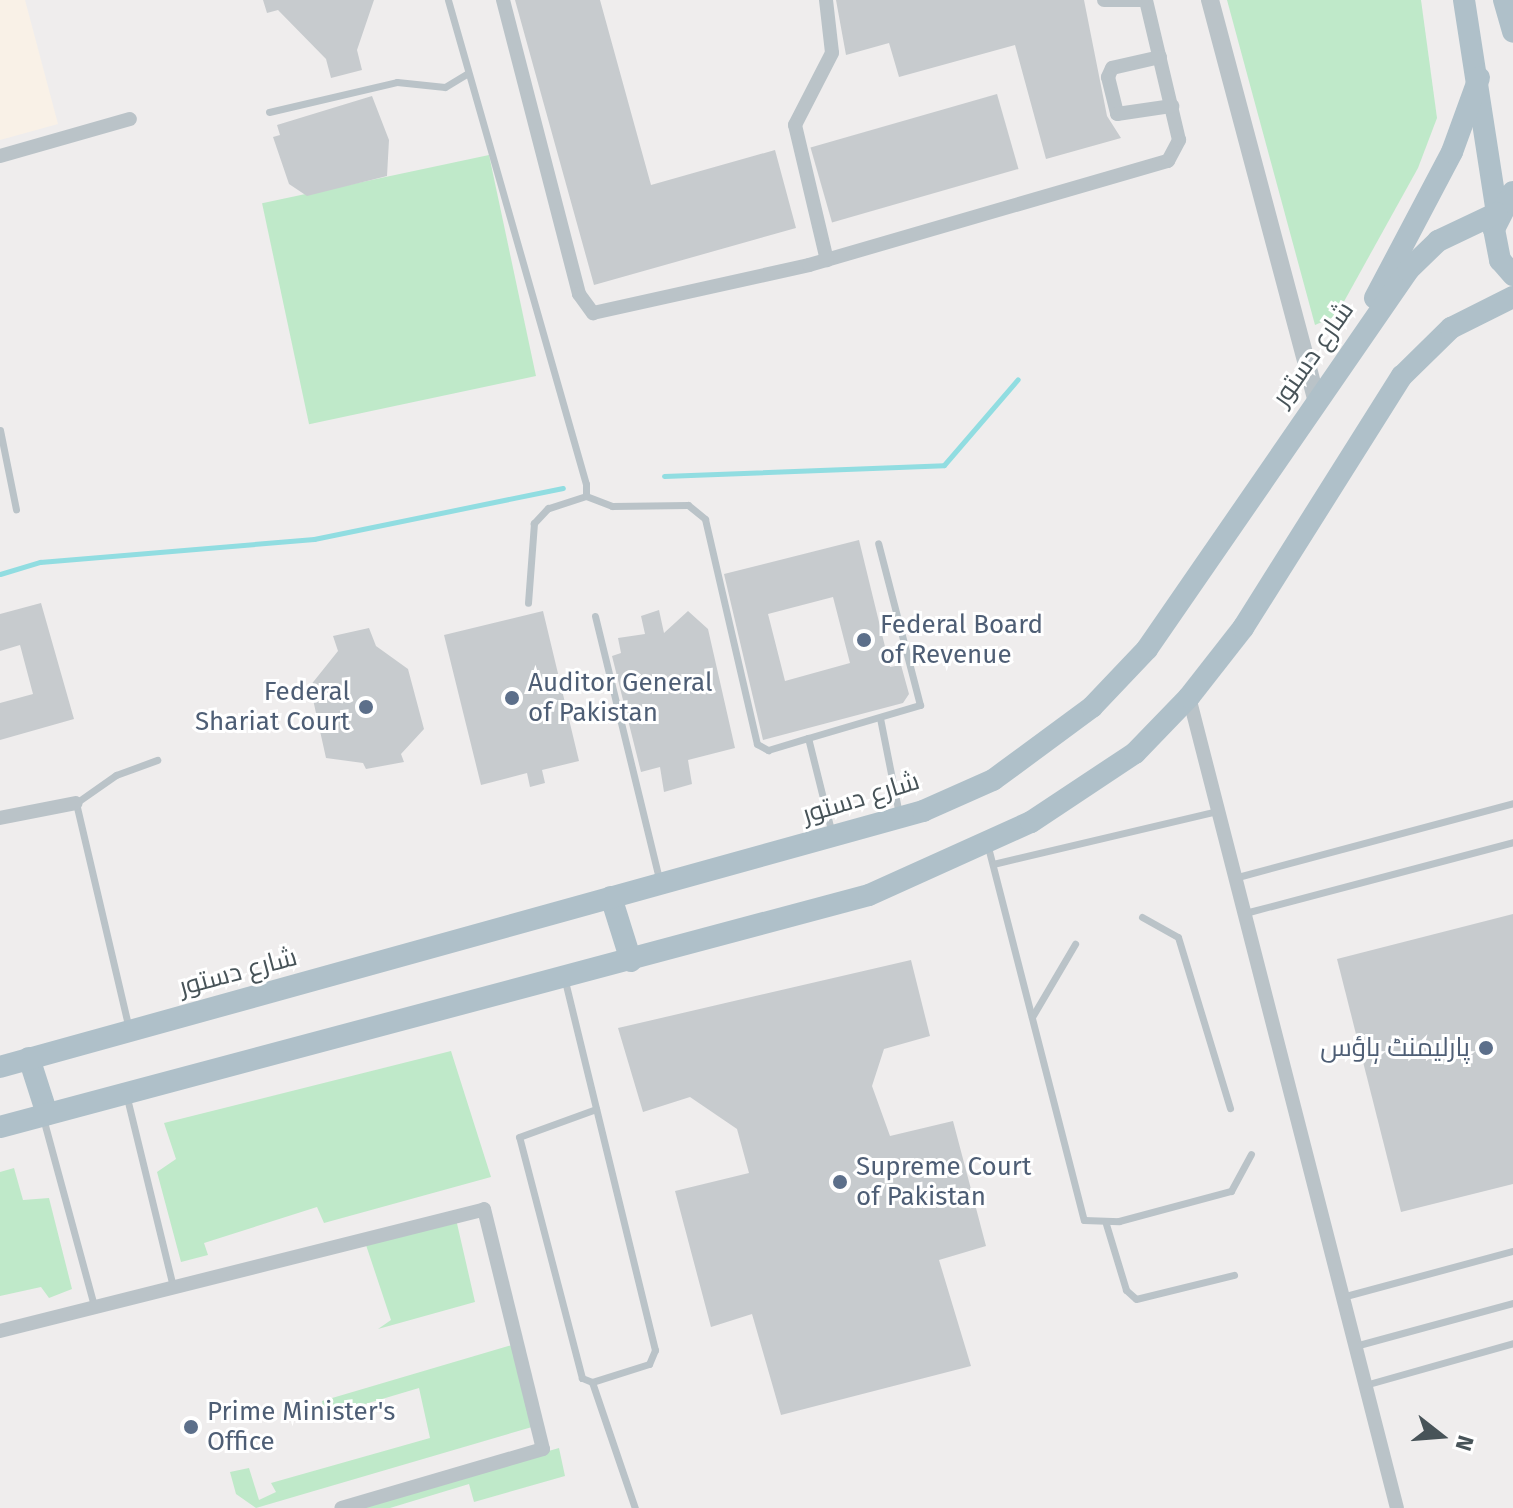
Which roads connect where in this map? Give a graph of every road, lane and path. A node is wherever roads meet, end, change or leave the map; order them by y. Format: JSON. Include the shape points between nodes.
{"nodes":[{"id":1,"x":448,"y":0,"type":"edge"},
{"id":2,"x":503,"y":0,"type":"edge"},
{"id":3,"x":826,"y":0,"type":"edge"},
{"id":4,"x":1104,"y":0,"type":"edge"},
{"id":5,"x":1144,"y":0,"type":"edge"},
{"id":6,"x":1210,"y":0,"type":"edge"},
{"id":7,"x":1464,"y":0,"type":"edge"},
{"id":8,"x":1504,"y":0,"type":"edge"},
{"id":9,"x":1513,"y":32,"type":"edge"},
{"id":10,"x":1160,"y":57,"type":"junction"},
{"id":11,"x":467,"y":74,"type":"junction"},
{"id":12,"x":1479,"y":78,"type":"junction"},
{"id":13,"x":1172,"y":106,"type":"junction"},
{"id":14,"x":269,"y":112,"type":"dead end"},
{"id":15,"x":130,"y":119,"type":"dead end"},
{"id":16,"x":0,"y":156,"type":"edge"},
{"id":17,"x":1513,"y":192,"type":"edge"},
{"id":18,"x":1497,"y":213,"type":"junction"},
{"id":19,"x":827,"y":260,"type":"junction"},
{"id":20,"x":1513,"y":275,"type":"edge"},
{"id":21,"x":1513,"y":297,"type":"edge"},
{"id":22,"x":1360,"y":337,"type":"junction"},
{"id":23,"x":1316,"y":397,"type":"junction"},
{"id":24,"x":0,"y":430,"type":"edge"},
{"id":25,"x":586,"y":496,"type":"junction"},
{"id":26,"x":16,"y":509,"type":"dead end"},
{"id":27,"x":878,"y":543,"type":"dead end"},
{"id":28,"x":528,"y":603,"type":"dead end"},
{"id":29,"x":595,"y":616,"type":"dead end"},
{"id":30,"x":1189,"y":697,"type":"junction"},
{"id":31,"x":880,"y":718,"type":"junction"},
{"id":32,"x":808,"y":738,"type":"junction"},
{"id":33,"x":157,"y":760,"type":"dead end"},
{"id":34,"x":76,"y":803,"type":"junction"},
{"id":35,"x":1513,"y":803,"type":"edge"},
{"id":36,"x":1217,"y":811,"type":"junction"},
{"id":37,"x":900,"y":817,"type":"junction"},
{"id":38,"x":0,"y":818,"type":"edge"},
{"id":39,"x":832,"y":836,"type":"junction"},
{"id":40,"x":1513,"y":842,"type":"edge"},
{"id":41,"x":990,"y":854,"type":"junction"},
{"id":42,"x":1234,"y":878,"type":"junction"},
{"id":43,"x":661,"y":884,"type":"junction"},
{"id":44,"x":611,"y":897,"type":"junction"},
{"id":45,"x":1243,"y":913,"type":"junction"},
{"id":46,"x":1142,"y":917,"type":"dead end"},
{"id":47,"x":1075,"y":944,"type":"dead end"},
{"id":48,"x":631,"y":961,"type":"junction"},
{"id":49,"x":565,"y":979,"type":"junction"},
{"id":50,"x":1032,"y":1017,"type":"junction"},
{"id":51,"x":129,"y":1031,"type":"junction"},
{"id":52,"x":29,"y":1058,"type":"junction"},
{"id":53,"x":0,"y":1067,"type":"edge"},
{"id":54,"x":126,"y":1093,"type":"junction"},
{"id":55,"x":1230,"y":1108,"type":"dead end"},
{"id":56,"x":596,"y":1109,"type":"junction"},
{"id":57,"x":44,"y":1115,"type":"junction"},
{"id":58,"x":0,"y":1127,"type":"edge"},
{"id":59,"x":1251,"y":1154,"type":"dead end"},
{"id":60,"x":1106,"y":1224,"type":"junction"},
{"id":61,"x":1513,"y":1251,"type":"edge"},
{"id":62,"x":1234,"y":1275,"type":"dead end"},
{"id":63,"x":173,"y":1287,"type":"junction"},
{"id":64,"x":1342,"y":1297,"type":"junction"},
{"id":65,"x":1513,"y":1303,"type":"edge"},
{"id":66,"x":94,"y":1307,"type":"junction"},
{"id":67,"x":0,"y":1331,"type":"edge"},
{"id":68,"x":1513,"y":1343,"type":"edge"},
{"id":69,"x":1355,"y":1346,"type":"junction"},
{"id":70,"x":592,"y":1382,"type":"junction"},
{"id":71,"x":1365,"y":1385,"type":"junction"},
{"id":72,"x":341,"y":1508,"type":"edge"},
{"id":73,"x":635,"y":1508,"type":"edge"},
{"id":74,"x":1397,"y":1508,"type":"edge"}],
"edges":[{"from":1,"to":11,"type":"lane"},
{"from":2,"to":19,"type":"street","via":[[579,294],[593,313]]},
{"from":3,"to":19,"type":"street","via":[[832,53],[795,125]]},
{"from":4,"to":5,"type":"street"},
{"from":5,"to":10,"type":"street"},
{"from":6,"to":23,"type":"street"},
{"from":7,"to":12,"type":"main road"},
{"from":8,"to":9,"type":"main road"},
{"from":10,"to":13,"type":"street"},
{"from":10,"to":13,"type":"street","via":[[1112,68],[1114,102],[1125,116]]},
{"from":11,"to":14,"type":"lane","via":[[445,87],[397,82]]},
{"from":11,"to":25,"type":"lane"},
{"from":12,"to":18,"type":"main road"},
{"from":12,"to":22,"type":"main road","via":[[1452,152]]},
{"from":13,"to":19,"type":"street","via":[[1179,140],[1168,161]]},
{"from":15,"to":16,"type":"street"},
{"from":17,"to":18,"type":"main road"},
{"from":18,"to":20,"type":"main road","via":[[1495,245]]},
{"from":18,"to":22,"type":"main road","name":"شارع دستور","via":[[1438,241]]},
{"from":21,"to":30,"type":"main road","via":[[1451,328],[1402,376],[1243,628]]},
{"from":22,"to":23,"type":"main road","name":"شارع دستور"},
{"from":23,"to":37,"type":"main road","name":"شارع دستور","via":[[1188,596],[1092,707],[993,780]]},
{"from":24,"to":26,"type":"lane"},
{"from":25,"to":28,"type":"lane","via":[[538,515]]},
{"from":25,"to":32,"type":"lane","via":[[612,506],[688,505],[705,519],[757,744],[768,750]]},
{"from":27,"to":31,"type":"lane","via":[[920,705]]},
{"from":29,"to":43,"type":"lane"},
{"from":30,"to":36,"type":"street"},
{"from":30,"to":41,"type":"main road","via":[[1135,753]]},
{"from":31,"to":32,"type":"lane"},
{"from":31,"to":37,"type":"lane"},
{"from":32,"to":39,"type":"lane"},
{"from":33,"to":34,"type":"lane","via":[[116,775]]},
{"from":34,"to":38,"type":"street"},
{"from":34,"to":51,"type":"lane"},
{"from":35,"to":42,"type":"lane"},
{"from":36,"to":41,"type":"lane"},
{"from":36,"to":42,"type":"street"},
{"from":37,"to":39,"type":"main road","name":"شارع دستور"},
{"from":39,"to":43,"type":"main road","name":"شارع دستور"},
{"from":40,"to":45,"type":"lane"},
{"from":41,"to":48,"type":"main road","via":[[869,895]]},
{"from":41,"to":50,"type":"lane"},
{"from":42,"to":45,"type":"street"},
{"from":43,"to":44,"type":"main road","name":"شارع دستور"},
{"from":44,"to":48,"type":"main road"},
{"from":44,"to":51,"type":"main road","name":"شارع دستور"},
{"from":45,"to":64,"type":"street"},
{"from":46,"to":55,"type":"lane","via":[[1178,937]]},
{"from":47,"to":50,"type":"lane"},
{"from":48,"to":49,"type":"main road"},
{"from":49,"to":54,"type":"main road"},
{"from":49,"to":56,"type":"lane"},
{"from":50,"to":60,"type":"lane","via":[[1084,1220]]},
{"from":51,"to":52,"type":"main road","name":"شارع دستور"},
{"from":52,"to":53,"type":"main road","name":"شارع دستور"},
{"from":52,"to":57,"type":"main road"},
{"from":54,"to":57,"type":"main road"},
{"from":54,"to":63,"type":"lane"},
{"from":56,"to":70,"type":"lane","via":[[655,1350],[649,1364]]},
{"from":56,"to":70,"type":"lane","via":[[519,1137],[582,1378]]},
{"from":57,"to":58,"type":"main road"},
{"from":57,"to":66,"type":"lane"},
{"from":59,"to":60,"type":"lane","via":[[1231,1191]]},
{"from":60,"to":62,"type":"lane","via":[[1126,1290],[1136,1299]]},
{"from":61,"to":64,"type":"lane"},
{"from":63,"to":66,"type":"street"},
{"from":63,"to":72,"type":"street","via":[[484,1209],[543,1449]]},
{"from":64,"to":69,"type":"street"},
{"from":65,"to":69,"type":"lane"},
{"from":66,"to":67,"type":"street"},
{"from":68,"to":71,"type":"lane"},
{"from":69,"to":71,"type":"street"},
{"from":70,"to":73,"type":"lane"},
{"from":71,"to":74,"type":"street"}]}
